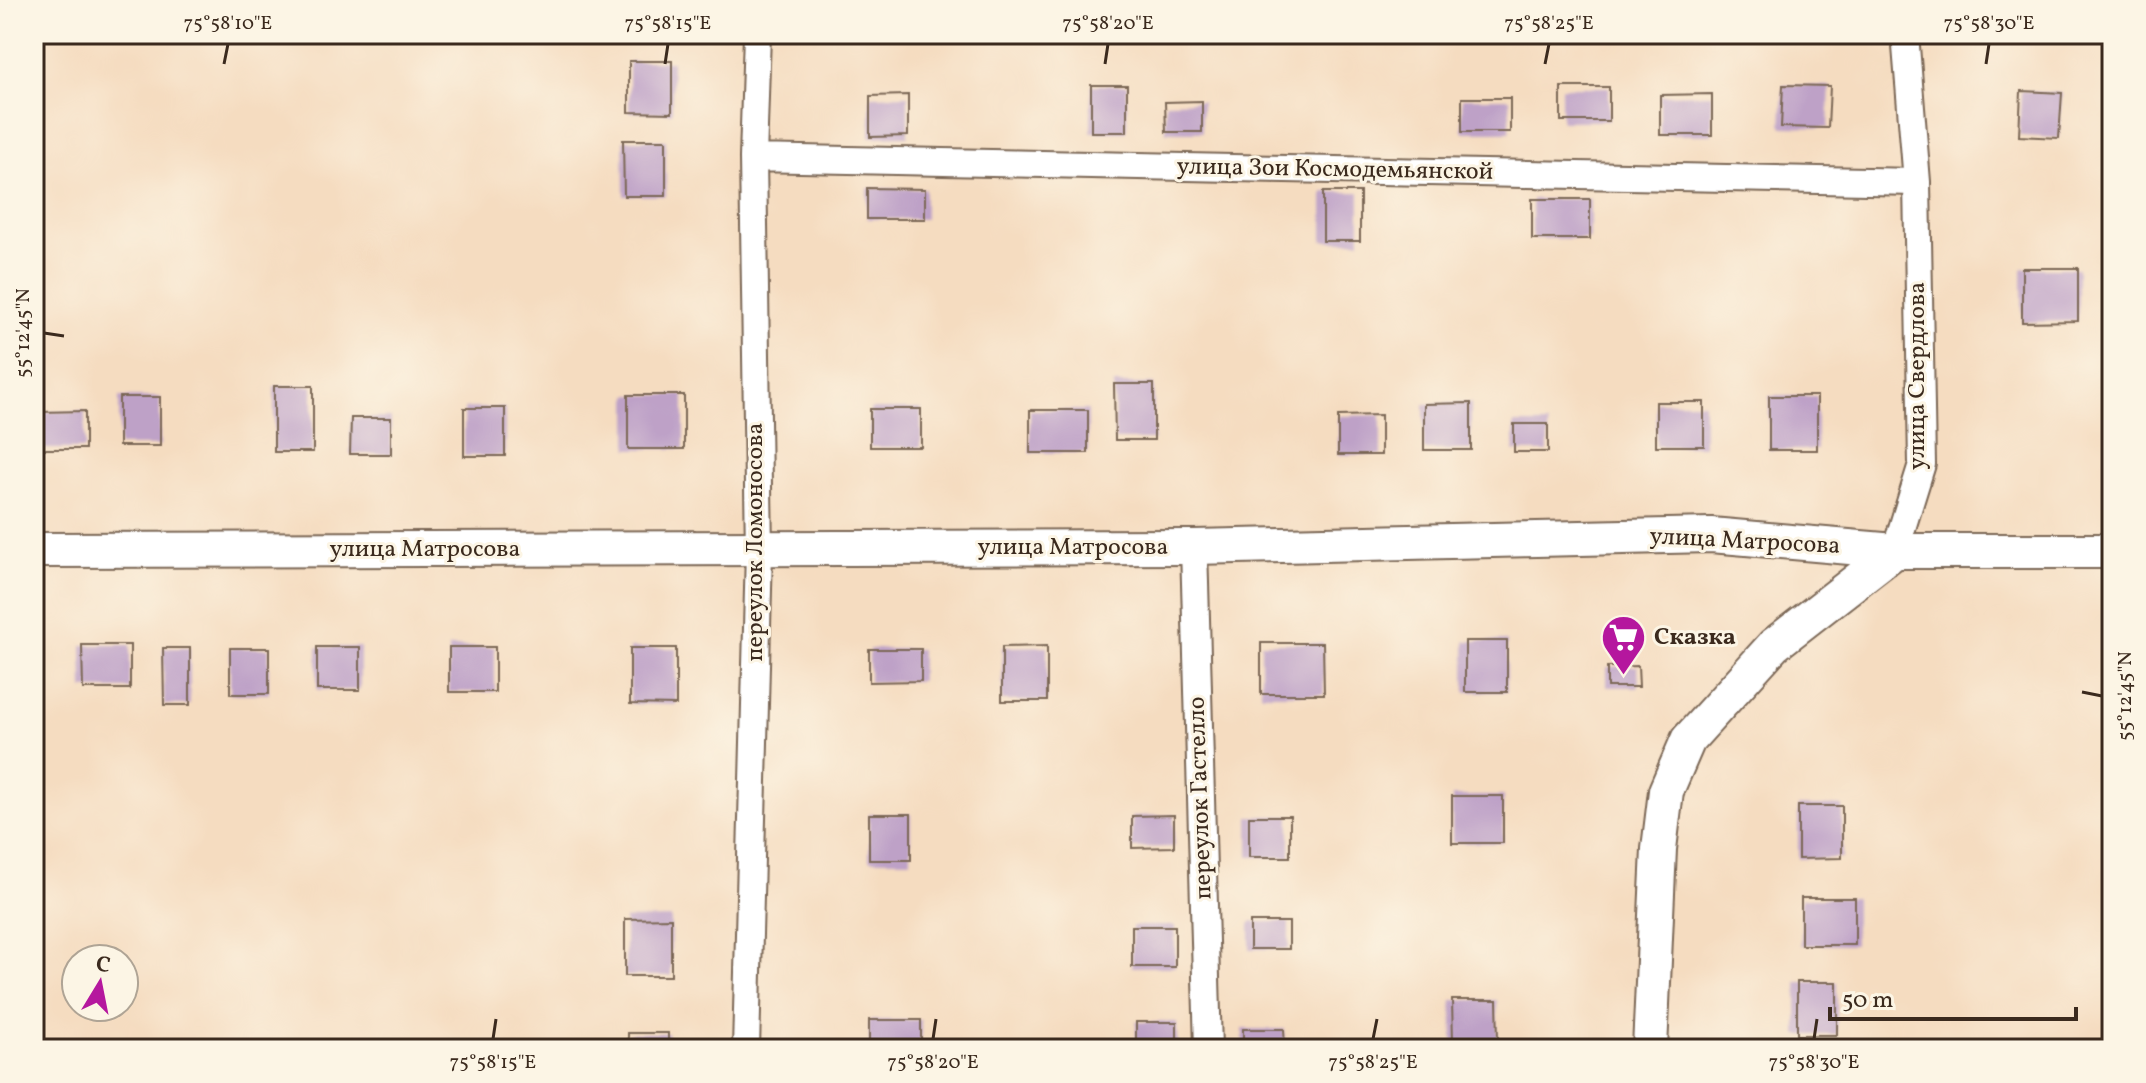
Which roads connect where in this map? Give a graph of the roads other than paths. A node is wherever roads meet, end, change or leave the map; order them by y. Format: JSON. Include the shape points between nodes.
{"nodes":[{"id":1,"x":757,"y":34,"type":"edge"},
{"id":2,"x":1905,"y":34,"type":"edge"},
{"id":3,"x":753,"y":158,"type":"junction"},
{"id":4,"x":1917,"y":182,"type":"junction"},
{"id":5,"x":1194,"y":547,"type":"junction"},
{"id":6,"x":34,"y":550,"type":"edge"},
{"id":7,"x":759,"y":551,"type":"junction"},
{"id":8,"x":1895,"y":551,"type":"junction"},
{"id":9,"x":2112,"y":551,"type":"edge"},
{"id":10,"x":746,"y":1049,"type":"edge"},
{"id":11,"x":1208,"y":1049,"type":"edge"},
{"id":12,"x":1650,"y":1049,"type":"edge"}],
"edges":[{"from":1,"to":3,"type":"street","name":"переулок Ломоносова"},
{"from":2,"to":4,"type":"street","name":"улица Свердлова"},
{"from":3,"to":4,"type":"street","name":"улица Зои Космодемьянской"},
{"from":3,"to":7,"type":"street","name":"переулок Ломоносова"},
{"from":4,"to":8,"type":"street","name":"улица Свердлова","via":[[1922,464]]},
{"from":5,"to":7,"type":"street","name":"улица Матросова"},
{"from":5,"to":8,"type":"street","name":"улица Матросова","via":[[1711,535]]},
{"from":5,"to":11,"type":"street","name":"переулок Гастелло"},
{"from":6,"to":7,"type":"street","name":"улица Матросова"},
{"from":7,"to":10,"type":"street","name":"переулок Ломоносова"},
{"from":8,"to":9,"type":"street","name":"улица Матросова"},
{"from":8,"to":12,"type":"street","via":[[1774,645],[1688,740],[1666,791]]}]}
